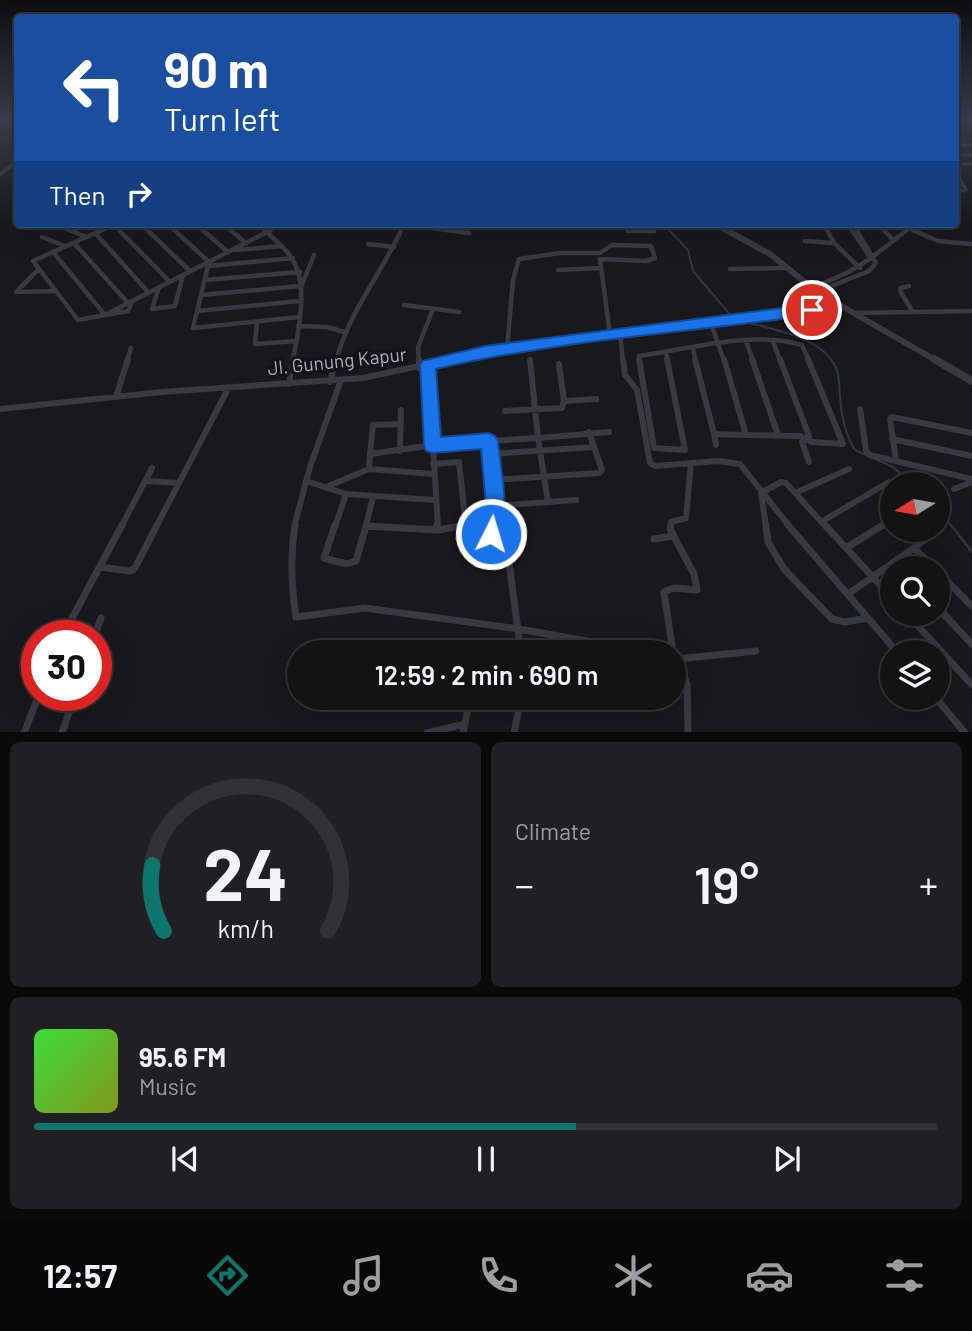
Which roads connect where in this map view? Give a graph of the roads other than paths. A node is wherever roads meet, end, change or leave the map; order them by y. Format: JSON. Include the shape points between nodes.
{"nodes":[{"id":1,"x":964,"y":164,"type":"dead end"},
{"id":2,"x":972,"y":164,"type":"edge"},
{"id":3,"x":959,"y":178,"type":"edge"},
{"id":4,"x":959,"y":191,"type":"edge"},
{"id":5,"x":65,"y":228,"type":"edge"},
{"id":6,"x":108,"y":228,"type":"edge"},
{"id":7,"x":119,"y":228,"type":"edge"},
{"id":8,"x":145,"y":228,"type":"edge"},
{"id":9,"x":172,"y":228,"type":"edge"},
{"id":10,"x":201,"y":228,"type":"edge"},
{"id":11,"x":229,"y":228,"type":"edge"},
{"id":12,"x":262,"y":228,"type":"edge"},
{"id":13,"x":271,"y":228,"type":"edge"},
{"id":14,"x":402,"y":228,"type":"edge"},
{"id":15,"x":433,"y":228,"type":"edge"},
{"id":16,"x":628,"y":228,"type":"edge"},
{"id":17,"x":723,"y":228,"type":"edge"},
{"id":18,"x":826,"y":228,"type":"edge"},
{"id":19,"x":852,"y":228,"type":"edge"},
{"id":20,"x":882,"y":228,"type":"edge"},
{"id":21,"x":905,"y":228,"type":"edge"},
{"id":22,"x":911,"y":228,"type":"edge"},
{"id":23,"x":628,"y":231,"type":"junction"},
{"id":24,"x":654,"y":231,"type":"dead end"},
{"id":25,"x":95,"y":233,"type":"junction"},
{"id":26,"x":267,"y":233,"type":"junction"},
{"id":27,"x":469,"y":233,"type":"dead end"},
{"id":28,"x":42,"y":237,"type":"dead end"},
{"id":29,"x":87,"y":237,"type":"junction"},
{"id":30,"x":50,"y":240,"type":"junction"},
{"id":31,"x":893,"y":240,"type":"junction"},
{"id":32,"x":805,"y":242,"type":"dead end"},
{"id":33,"x":74,"y":243,"type":"junction"},
{"id":34,"x":246,"y":243,"type":"junction"},
{"id":35,"x":834,"y":243,"type":"junction"},
{"id":36,"x":41,"y":244,"type":"dead end"},
{"id":37,"x":368,"y":244,"type":"dead end"},
{"id":38,"x":972,"y":244,"type":"edge"},
{"id":39,"x":631,"y":245,"type":"junction"},
{"id":40,"x":66,"y":246,"type":"junction"},
{"id":41,"x":282,"y":246,"type":"junction"},
{"id":42,"x":394,"y":247,"type":"junction"},
{"id":43,"x":230,"y":251,"type":"junction"},
{"id":44,"x":53,"y":252,"type":"junction"},
{"id":45,"x":314,"y":254,"type":"dead end"},
{"id":46,"x":600,"y":256,"type":"junction"},
{"id":47,"x":293,"y":258,"type":"junction"},
{"id":48,"x":873,"y":258,"type":"junction"},
{"id":49,"x":208,"y":264,"type":"junction"},
{"id":50,"x":601,"y":268,"type":"junction"},
{"id":51,"x":785,"y":268,"type":"junction"},
{"id":52,"x":860,"y":268,"type":"junction"},
{"id":53,"x":730,"y":269,"type":"dead end"},
{"id":54,"x":38,"y":270,"type":"junction"},
{"id":55,"x":558,"y":270,"type":"dead end"},
{"id":56,"x":190,"y":271,"type":"junction"},
{"id":57,"x":300,"y":272,"type":"junction"},
{"id":58,"x":183,"y":275,"type":"junction"},
{"id":59,"x":205,"y":280,"type":"junction"},
{"id":60,"x":170,"y":282,"type":"junction"},
{"id":61,"x":300,"y":286,"type":"junction"},
{"id":62,"x":909,"y":286,"type":"dead end"},
{"id":63,"x":159,"y":288,"type":"junction"},
{"id":64,"x":814,"y":289,"type":"junction"},
{"id":65,"x":55,"y":291,"type":"junction"},
{"id":66,"x":149,"y":293,"type":"junction"},
{"id":67,"x":299,"y":293,"type":"junction"},
{"id":68,"x":201,"y":295,"type":"junction"},
{"id":69,"x":299,"y":301,"type":"junction"},
{"id":70,"x":130,"y":302,"type":"junction"},
{"id":71,"x":404,"y":305,"type":"dead end"},
{"id":72,"x":840,"y":305,"type":"junction"},
{"id":73,"x":433,"y":309,"type":"junction"},
{"id":74,"x":197,"y":311,"type":"junction"},
{"id":75,"x":972,"y":311,"type":"edge"},
{"id":76,"x":459,"y":312,"type":"dead end"},
{"id":77,"x":913,"y":312,"type":"junction"},
{"id":78,"x":854,"y":313,"type":"junction"},
{"id":79,"x":105,"y":315,"type":"junction"},
{"id":80,"x":299,"y":317,"type":"junction"},
{"id":81,"x":257,"y":322,"type":"junction"},
{"id":82,"x":711,"y":323,"type":"junction"},
{"id":83,"x":298,"y":326,"type":"junction"},
{"id":84,"x":344,"y":332,"type":"junction"},
{"id":85,"x":620,"y":334,"type":"junction"},
{"id":86,"x":610,"y":335,"type":"junction"},
{"id":87,"x":296,"y":341,"type":"junction"},
{"id":88,"x":746,"y":341,"type":"junction"},
{"id":89,"x":773,"y":341,"type":"junction"},
{"id":90,"x":720,"y":345,"type":"junction"},
{"id":91,"x":131,"y":348,"type":"dead end"},
{"id":92,"x":508,"y":349,"type":"junction"},
{"id":93,"x":693,"y":349,"type":"junction"},
{"id":94,"x":666,"y":353,"type":"junction"},
{"id":95,"x":530,"y":360,"type":"dead end"},
{"id":96,"x":428,"y":365,"type":"junction"},
{"id":97,"x":559,"y":365,"type":"dead end"},
{"id":98,"x":419,"y":368,"type":"junction"},
{"id":99,"x":341,"y":380,"type":"junction"},
{"id":100,"x":330,"y":382,"type":"junction"},
{"id":101,"x":972,"y":382,"type":"edge"},
{"id":102,"x":289,"y":384,"type":"junction"},
{"id":103,"x":229,"y":387,"type":"junction"},
{"id":104,"x":116,"y":397,"type":"junction"},
{"id":105,"x":596,"y":399,"type":"dead end"},
{"id":106,"x":564,"y":401,"type":"junction"},
{"id":107,"x":0,"y":409,"type":"edge"},
{"id":108,"x":860,"y":409,"type":"dead end"},
{"id":109,"x":401,"y":410,"type":"dead end"},
{"id":110,"x":534,"y":410,"type":"junction"},
{"id":111,"x":505,"y":411,"type":"dead end"},
{"id":112,"x":401,"y":424,"type":"junction"},
{"id":113,"x":589,"y":432,"type":"junction"},
{"id":114,"x":609,"y":432,"type":"dead end"},
{"id":115,"x":972,"y":433,"type":"edge"},
{"id":116,"x":714,"y":434,"type":"junction"},
{"id":117,"x":746,"y":435,"type":"junction"},
{"id":118,"x":778,"y":435,"type":"junction"},
{"id":119,"x":538,"y":438,"type":"junction"},
{"id":120,"x":806,"y":439,"type":"junction"},
{"id":121,"x":892,"y":439,"type":"junction"},
{"id":122,"x":489,"y":441,"type":"junction"},
{"id":123,"x":433,"y":445,"type":"junction"},
{"id":124,"x":716,"y":445,"type":"dead end"},
{"id":125,"x":594,"y":447,"type":"junction"},
{"id":126,"x":540,"y":450,"type":"junction"},
{"id":127,"x":400,"y":451,"type":"junction"},
{"id":128,"x":370,"y":454,"type":"junction"},
{"id":129,"x":491,"y":454,"type":"junction"},
{"id":130,"x":972,"y":456,"type":"edge"},
{"id":131,"x":896,"y":461,"type":"junction"},
{"id":132,"x":809,"y":462,"type":"dead end"},
{"id":133,"x":691,"y":463,"type":"junction"},
{"id":134,"x":433,"y":464,"type":"junction"},
{"id":135,"x":152,"y":468,"type":"dead end"},
{"id":136,"x":369,"y":469,"type":"junction"},
{"id":137,"x":849,"y":469,"type":"dead end"},
{"id":138,"x":433,"y":474,"type":"junction"},
{"id":139,"x":544,"y":475,"type":"junction"},
{"id":140,"x":492,"y":480,"type":"junction"},
{"id":141,"x":146,"y":481,"type":"junction"},
{"id":142,"x":306,"y":481,"type":"junction"},
{"id":143,"x":972,"y":481,"type":"edge"},
{"id":144,"x":178,"y":482,"type":"junction"},
{"id":145,"x":326,"y":487,"type":"junction"},
{"id":146,"x":880,"y":487,"type":"edge"},
{"id":147,"x":954,"y":489,"type":"dead end"},
{"id":148,"x":761,"y":492,"type":"junction"},
{"id":149,"x":795,"y":493,"type":"junction"},
{"id":150,"x":345,"y":494,"type":"junction"},
{"id":151,"x":373,"y":497,"type":"junction"},
{"id":152,"x":434,"y":500,"type":"junction"},
{"id":153,"x":576,"y":500,"type":"dead end"},
{"id":154,"x":548,"y":502,"type":"junction"},
{"id":155,"x":495,"y":506,"type":"junction"},
{"id":156,"x":821,"y":522,"type":"junction"},
{"id":157,"x":366,"y":526,"type":"junction"},
{"id":158,"x":880,"y":527,"type":"edge"},
{"id":159,"x":439,"y":530,"type":"junction"},
{"id":160,"x":491,"y":534,"type":"dead end"},
{"id":161,"x":673,"y":536,"type":"junction"},
{"id":162,"x":654,"y":539,"type":"dead end"},
{"id":163,"x":922,"y":542,"type":"edge"},
{"id":164,"x":846,"y":548,"type":"junction"},
{"id":165,"x":914,"y":548,"type":"junction"},
{"id":166,"x":903,"y":556,"type":"edge"},
{"id":167,"x":922,"y":556,"type":"edge"},
{"id":168,"x":509,"y":563,"type":"dead end"},
{"id":169,"x":100,"y":567,"type":"junction"},
{"id":170,"x":880,"y":572,"type":"edge"},
{"id":171,"x":874,"y":577,"type":"junction"},
{"id":172,"x":950,"y":583,"type":"edge"},
{"id":173,"x":880,"y":584,"type":"edge"},
{"id":174,"x":848,"y":594,"type":"junction"},
{"id":175,"x":972,"y":606,"type":"edge"},
{"id":176,"x":868,"y":618,"type":"junction"},
{"id":177,"x":71,"y":620,"type":"edge"},
{"id":178,"x":950,"y":621,"type":"edge"},
{"id":179,"x":918,"y":626,"type":"edge"},
{"id":180,"x":519,"y":629,"type":"junction"},
{"id":181,"x":520,"y":640,"type":"edge"},
{"id":182,"x":581,"y":640,"type":"edge"},
{"id":183,"x":672,"y":640,"type":"edge"},
{"id":184,"x":887,"y":640,"type":"edge"},
{"id":185,"x":972,"y":644,"type":"edge"},
{"id":186,"x":756,"y":651,"type":"dead end"},
{"id":187,"x":686,"y":655,"type":"edge"},
{"id":188,"x":972,"y":685,"type":"edge"},
{"id":189,"x":686,"y":686,"type":"edge"},
{"id":190,"x":468,"y":710,"type":"edge"},
{"id":191,"x":519,"y":710,"type":"edge"},
{"id":192,"x":947,"y":710,"type":"edge"},
{"id":193,"x":33,"y":711,"type":"edge"},
{"id":194,"x":70,"y":711,"type":"edge"},
{"id":195,"x":464,"y":728,"type":"edge"},
{"id":196,"x":24,"y":732,"type":"edge"},
{"id":197,"x":62,"y":732,"type":"edge"},
{"id":198,"x":434,"y":732,"type":"edge"},
{"id":199,"x":514,"y":732,"type":"edge"},
{"id":200,"x":688,"y":732,"type":"edge"},
{"id":201,"x":966,"y":732,"type":"edge"}],
"edges":[{"from":1,"to":2,"type":"street"},
{"from":3,"to":4,"type":"street","via":[[966,190]]},
{"from":5,"to":29,"type":"street"},
{"from":6,"to":25,"type":"street"},
{"from":7,"to":60,"type":"street"},
{"from":8,"to":56,"type":"street"},
{"from":9,"to":49,"type":"street"},
{"from":10,"to":43,"type":"street"},
{"from":11,"to":34,"type":"street"},
{"from":12,"to":26,"type":"street"},
{"from":13,"to":26,"type":"street"},
{"from":14,"to":42,"type":"street"},
{"from":15,"to":27,"type":"street"},
{"from":16,"to":23,"type":"street"},
{"from":17,"to":51,"type":"street","via":[[767,252]]},
{"from":18,"to":35,"type":"street"},
{"from":19,"to":48,"type":"street"},
{"from":20,"to":31,"type":"street"},
{"from":21,"to":31,"type":"street"},
{"from":22,"to":38,"type":"street","via":[[938,241]]},
{"from":23,"to":24,"type":"street"},
{"from":23,"to":39,"type":"street"},
{"from":25,"to":29,"type":"street"},
{"from":25,"to":66,"type":"street"},
{"from":26,"to":34,"type":"street"},
{"from":26,"to":41,"type":"street"},
{"from":28,"to":30,"type":"street"},
{"from":29,"to":33,"type":"street"},
{"from":30,"to":36,"type":"street"},
{"from":30,"to":40,"type":"street"},
{"from":31,"to":48,"type":"street"},
{"from":32,"to":35,"type":"street"},
{"from":33,"to":40,"type":"street"},
{"from":33,"to":70,"type":"street"},
{"from":34,"to":43,"type":"street"},
{"from":35,"to":52,"type":"street"},
{"from":37,"to":42,"type":"street"},
{"from":39,"to":46,"type":"street","via":[[608,246]]},
{"from":39,"to":46,"type":"street","via":[[651,246],[655,259]]},
{"from":40,"to":44,"type":"street"},
{"from":41,"to":43,"type":"street"},
{"from":41,"to":47,"type":"street"},
{"from":42,"to":84,"type":"street"},
{"from":43,"to":49,"type":"street"},
{"from":44,"to":54,"type":"street","via":[[33,261]]},
{"from":44,"to":79,"type":"street"},
{"from":45,"to":67,"type":"street"},
{"from":46,"to":50,"type":"street"},
{"from":46,"to":92,"type":"street","via":[[560,253],[517,261]]},
{"from":47,"to":49,"type":"street"},
{"from":47,"to":57,"type":"street"},
{"from":48,"to":52,"type":"street"},
{"from":48,"to":64,"type":"street","via":[[876,263],[869,271]]},
{"from":49,"to":56,"type":"street"},
{"from":49,"to":59,"type":"street"},
{"from":50,"to":55,"type":"street"},
{"from":50,"to":86,"type":"street"},
{"from":51,"to":53,"type":"street"},
{"from":51,"to":64,"type":"street"},
{"from":52,"to":64,"type":"street"},
{"from":54,"to":65,"type":"street"},
{"from":54,"to":65,"type":"street","via":[[16,293]]},
{"from":56,"to":58,"type":"street"},
{"from":57,"to":59,"type":"street"},
{"from":57,"to":61,"type":"street"},
{"from":58,"to":60,"type":"street"},
{"from":58,"to":63,"type":"street","via":[[175,306],[152,309]]},
{"from":59,"to":68,"type":"street"},
{"from":60,"to":63,"type":"street"},
{"from":61,"to":67,"type":"street"},
{"from":61,"to":68,"type":"street"},
{"from":62,"to":77,"type":"street","via":[[900,291]]},
{"from":63,"to":66,"type":"street"},
{"from":64,"to":72,"type":"street"},
{"from":65,"to":79,"type":"street","via":[[78,320]]},
{"from":66,"to":70,"type":"street"},
{"from":67,"to":69,"type":"street"},
{"from":68,"to":74,"type":"street"},
{"from":69,"to":74,"type":"street"},
{"from":69,"to":80,"type":"street"},
{"from":70,"to":79,"type":"street","via":[[128,310]]},
{"from":71,"to":73,"type":"street"},
{"from":72,"to":78,"type":"street"},
{"from":72,"to":82,"type":"street","name":"Jl. Gunung Kapur"},
{"from":73,"to":76,"type":"street"},
{"from":73,"to":98,"type":"street","via":[[418,347]]},
{"from":74,"to":81,"type":"street","via":[[193,328]]},
{"from":75,"to":77,"type":"street"},
{"from":77,"to":78,"type":"street"},
{"from":78,"to":101,"type":"street"},
{"from":80,"to":81,"type":"street"},
{"from":80,"to":83,"type":"street"},
{"from":81,"to":87,"type":"street","via":[[255,344]]},
{"from":82,"to":85,"type":"street","name":"Jl. Gunung Kapur"},
{"from":82,"to":90,"type":"street"},
{"from":83,"to":84,"type":"street"},
{"from":83,"to":87,"type":"street"},
{"from":84,"to":100,"type":"street"},
{"from":85,"to":86,"type":"street","name":"Jl. Gunung Kapur"},
{"from":85,"to":133,"type":"street","via":[[625,375],[637,390],[650,463]]},
{"from":86,"to":92,"type":"street","name":"Jl. Gunung Kapur"},
{"from":87,"to":102,"type":"street"},
{"from":88,"to":89,"type":"street"},
{"from":88,"to":90,"type":"street"},
{"from":88,"to":118,"type":"street"},
{"from":89,"to":120,"type":"street","via":[[809,436]]},
{"from":89,"to":120,"type":"street","via":[[802,345],[843,444]]},
{"from":90,"to":93,"type":"street"},
{"from":90,"to":117,"type":"street"},
{"from":91,"to":104,"type":"street"},
{"from":92,"to":96,"type":"street","name":"Jl. Gunung Kapur"},
{"from":93,"to":94,"type":"street"},
{"from":93,"to":116,"type":"street"},
{"from":94,"to":94,"type":"street","via":[[639,356],[654,448],[685,450]]},
{"from":95,"to":110,"type":"street"},
{"from":96,"to":98,"type":"street","name":"Jl. Gunung Kapur"},
{"from":96,"to":123,"type":"street"},
{"from":97,"to":106,"type":"street"},
{"from":98,"to":99,"type":"street","name":"Jl. Gunung Kapur"},
{"from":99,"to":100,"type":"street","name":"Jl. Gunung Kapur"},
{"from":99,"to":142,"type":"street"},
{"from":100,"to":102,"type":"street","name":"Jl. Gunung Kapur"},
{"from":102,"to":103,"type":"street","name":"Jl. Gunung Kapur"},
{"from":103,"to":104,"type":"street","name":"Jl. Gunung Kapur"},
{"from":103,"to":144,"type":"street"},
{"from":104,"to":107,"type":"street","name":"Jl. Gunung Kapur"},
{"from":105,"to":106,"type":"street"},
{"from":106,"to":110,"type":"street","via":[[564,408]]},
{"from":108,"to":131,"type":"street","via":[[867,453]]},
{"from":109,"to":112,"type":"street"},
{"from":110,"to":111,"type":"street"},
{"from":110,"to":119,"type":"street"},
{"from":112,"to":127,"type":"street"},
{"from":112,"to":128,"type":"street","via":[[373,425]]},
{"from":113,"to":114,"type":"street"},
{"from":113,"to":119,"type":"street"},
{"from":113,"to":125,"type":"street"},
{"from":115,"to":121,"type":"street","via":[[892,417]]},
{"from":116,"to":117,"type":"street"},
{"from":116,"to":124,"type":"street"},
{"from":117,"to":118,"type":"street"},
{"from":118,"to":120,"type":"street"},
{"from":119,"to":122,"type":"street"},
{"from":119,"to":126,"type":"street"},
{"from":120,"to":132,"type":"street","via":[[802,442]]},
{"from":121,"to":130,"type":"street"},
{"from":121,"to":131,"type":"street"},
{"from":122,"to":123,"type":"street"},
{"from":122,"to":129,"type":"street"},
{"from":123,"to":127,"type":"street"},
{"from":123,"to":134,"type":"street"},
{"from":125,"to":126,"type":"street"},
{"from":125,"to":139,"type":"street","via":[[602,472]]},
{"from":126,"to":129,"type":"street"},
{"from":126,"to":139,"type":"street"},
{"from":127,"to":128,"type":"street"},
{"from":128,"to":136,"type":"street"},
{"from":129,"to":140,"type":"street"},
{"from":131,"to":143,"type":"street"},
{"from":133,"to":148,"type":"street","via":[[737,461]]},
{"from":133,"to":161,"type":"street","via":[[686,518],[671,522]]},
{"from":134,"to":138,"type":"street"},
{"from":134,"to":159,"type":"street","via":[[459,462],[466,526]]},
{"from":135,"to":141,"type":"street"},
{"from":136,"to":138,"type":"street"},
{"from":136,"to":145,"type":"street"},
{"from":137,"to":149,"type":"street"},
{"from":138,"to":152,"type":"street"},
{"from":139,"to":140,"type":"street"},
{"from":139,"to":154,"type":"street"},
{"from":140,"to":155,"type":"street"},
{"from":141,"to":144,"type":"street"},
{"from":141,"to":169,"type":"street"},
{"from":142,"to":145,"type":"street"},
{"from":142,"to":180,"type":"street","via":[[290,553],[296,617],[365,608]]},
{"from":143,"to":147,"type":"street"},
{"from":144,"to":169,"type":"street","via":[[135,568]]},
{"from":145,"to":150,"type":"street"},
{"from":146,"to":156,"type":"street"},
{"from":148,"to":149,"type":"street","via":[[784,482]]},
{"from":148,"to":174,"type":"street"},
{"from":148,"to":176,"type":"street","via":[[768,542],[784,569],[832,619]]},
{"from":149,"to":156,"type":"street"},
{"from":150,"to":151,"type":"street"},
{"from":150,"to":157,"type":"street","via":[[325,559],[355,562]]},
{"from":151,"to":152,"type":"street"},
{"from":151,"to":157,"type":"street"},
{"from":152,"to":159,"type":"street"},
{"from":153,"to":154,"type":"street"},
{"from":154,"to":155,"type":"street"},
{"from":155,"to":160,"type":"street"},
{"from":156,"to":164,"type":"street"},
{"from":157,"to":159,"type":"street"},
{"from":158,"to":164,"type":"street"},
{"from":161,"to":162,"type":"street"},
{"from":161,"to":183,"type":"street","via":[[690,564],[697,590],[664,592]]},
{"from":163,"to":165,"type":"street"},
{"from":164,"to":171,"type":"street"},
{"from":165,"to":166,"type":"street"},
{"from":165,"to":167,"type":"street"},
{"from":168,"to":180,"type":"street"},
{"from":169,"to":177,"type":"street"},
{"from":170,"to":171,"type":"street"},
{"from":171,"to":173,"type":"street"},
{"from":171,"to":174,"type":"street"},
{"from":172,"to":175,"type":"street"},
{"from":174,"to":176,"type":"street"},
{"from":176,"to":184,"type":"street"},
{"from":178,"to":185,"type":"street"},
{"from":179,"to":188,"type":"street"},
{"from":180,"to":181,"type":"street"},
{"from":180,"to":182,"type":"street"},
{"from":186,"to":187,"type":"street"},
{"from":189,"to":200,"type":"street"},
{"from":190,"to":195,"type":"street"},
{"from":191,"to":199,"type":"street"},
{"from":192,"to":201,"type":"street"},
{"from":193,"to":196,"type":"street"},
{"from":194,"to":197,"type":"street"},
{"from":195,"to":198,"type":"street"}]}
